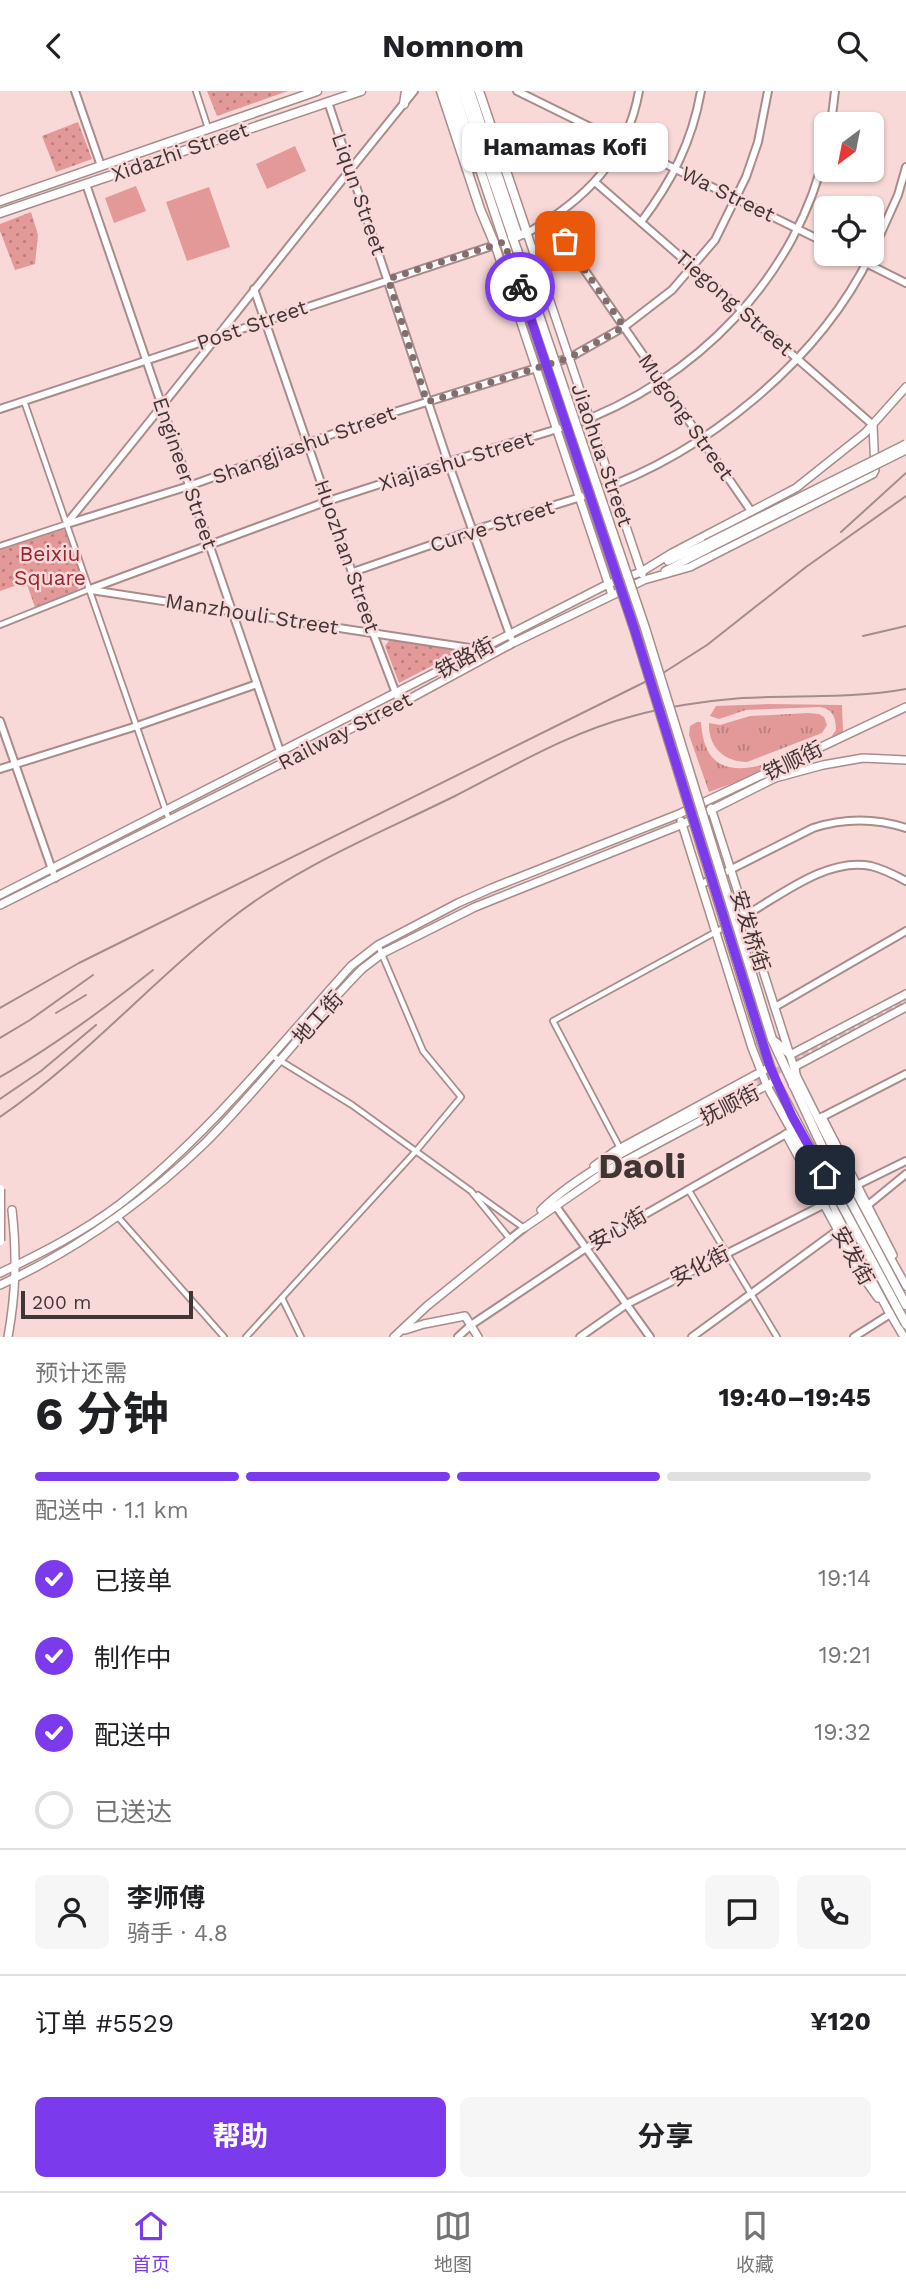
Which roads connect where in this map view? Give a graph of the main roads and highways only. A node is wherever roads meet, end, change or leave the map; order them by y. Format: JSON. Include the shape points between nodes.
{"nodes":[{"id":1,"x":317,"y":91,"type":"edge"},
{"id":2,"x":361,"y":91,"type":"edge"},
{"id":3,"x":407,"y":91,"type":"edge"},
{"id":4,"x":440,"y":91,"type":"edge"},
{"id":5,"x":448,"y":91,"type":"edge"},
{"id":6,"x":454,"y":91,"type":"edge"},
{"id":7,"x":462,"y":91,"type":"edge"},
{"id":8,"x":470,"y":91,"type":"edge"},
{"id":9,"x":479,"y":91,"type":"edge"},
{"id":10,"x":404,"y":104,"type":"road end"},
{"id":11,"x":0,"y":201,"type":"edge"},
{"id":12,"x":0,"y":213,"type":"edge"},
{"id":13,"x":511,"y":238,"type":"junction"},
{"id":14,"x":513,"y":253,"type":"junction"},
{"id":15,"x":906,"y":387,"type":"edge"},
{"id":16,"x":873,"y":425,"type":"junction"},
{"id":17,"x":906,"y":444,"type":"edge"},
{"id":18,"x":906,"y":450,"type":"edge"},
{"id":19,"x":707,"y":547,"type":"junction"},
{"id":20,"x":643,"y":576,"type":"junction"},
{"id":21,"x":608,"y":584,"type":"junction"},
{"id":22,"x":612,"y":595,"type":"junction"},
{"id":23,"x":906,"y":707,"type":"edge"},
{"id":24,"x":906,"y":760,"type":"edge"},
{"id":25,"x":709,"y":801,"type":"junction"},
{"id":26,"x":712,"y":810,"type":"junction"},
{"id":27,"x":679,"y":814,"type":"junction"},
{"id":28,"x":682,"y":824,"type":"junction"},
{"id":29,"x":0,"y":895,"type":"edge"},
{"id":30,"x":0,"y":905,"type":"edge"},
{"id":31,"x":906,"y":994,"type":"edge"},
{"id":32,"x":906,"y":1007,"type":"edge"},
{"id":33,"x":772,"y":1039,"type":"junction"},
{"id":34,"x":792,"y":1061,"type":"junction"},
{"id":35,"x":765,"y":1070,"type":"junction"},
{"id":36,"x":771,"y":1083,"type":"junction"},
{"id":37,"x":793,"y":1088,"type":"junction"},
{"id":38,"x":720,"y":1102,"type":"tunnel mouth"},
{"id":39,"x":822,"y":1117,"type":"road end"},
{"id":40,"x":786,"y":1134,"type":"road end"},
{"id":41,"x":825,"y":1153,"type":"junction"},
{"id":42,"x":817,"y":1159,"type":"junction"},
{"id":43,"x":571,"y":1186,"type":"junction"},
{"id":44,"x":0,"y":1189,"type":"edge"},
{"id":45,"x":864,"y":1205,"type":"junction"},
{"id":46,"x":12,"y":1210,"type":"road end"},
{"id":47,"x":838,"y":1216,"type":"junction"},
{"id":48,"x":510,"y":1239,"type":"road end"},
{"id":49,"x":0,"y":1241,"type":"edge"},
{"id":50,"x":16,"y":1265,"type":"junction"},
{"id":51,"x":0,"y":1273,"type":"edge"},
{"id":52,"x":14,"y":1278,"type":"junction"},
{"id":53,"x":0,"y":1285,"type":"edge"},
{"id":54,"x":906,"y":1285,"type":"edge"},
{"id":55,"x":906,"y":1305,"type":"edge"},
{"id":56,"x":891,"y":1314,"type":"junction"},
{"id":57,"x":906,"y":1324,"type":"edge"},
{"id":58,"x":401,"y":1331,"type":"junction"},
{"id":59,"x":8,"y":1337,"type":"edge"},
{"id":60,"x":394,"y":1337,"type":"edge"},
{"id":61,"x":478,"y":1337,"type":"edge"},
{"id":62,"x":904,"y":1337,"type":"edge"}],
"edges":[{"from":1,"to":11,"type":"main road","name":"Xidazhi Street"},
{"from":2,"to":12,"type":"main road","name":"Xidazhi Street"},
{"from":3,"to":10,"type":"main road"},
{"from":4,"to":13,"type":"main road","name":"Jiaohua Street","via":[[480,209]]},
{"from":5,"to":13,"type":"main road","via":[[491,218]]},
{"from":6,"to":13,"type":"main road","name":"Jiaohua Street"},
{"from":7,"to":13,"type":"main road","name":"Jiaohua Street"},
{"from":8,"to":13,"type":"main road"},
{"from":9,"to":13,"type":"main road","name":"Jiaohua Street"},
{"from":13,"to":14,"type":"main road"},
{"from":13,"to":20,"type":"main road","name":"Jiaohua Street","via":[[569,358]]},
{"from":13,"to":21,"type":"main road","name":"Jiaohua Street","via":[[537,369]]},
{"from":14,"to":33,"type":"main road","name":"安发街","bridge":true,"via":[[645,628]]},
{"from":14,"to":35,"type":"main road","name":"安发街","bridge":true,"via":[[630,615],[762,1043]]},
{"from":15,"to":16,"type":"main road","name":"铁路街"},
{"from":16,"to":20,"type":"main road","name":"铁路街","via":[[796,488]]},
{"from":16,"to":20,"type":"main road","name":"Railway Street","via":[[873,474],[690,567]]},
{"from":17,"to":19,"type":"main road","bridge":true},
{"from":18,"to":19,"type":"main road","bridge":true},
{"from":19,"to":20,"type":"main road"},
{"from":20,"to":21,"type":"main road","name":"铁路街"},
{"from":20,"to":22,"type":"main road","name":"Railway Street"},
{"from":21,"to":22,"type":"main road","name":"Jiaohua Street"},
{"from":21,"to":29,"type":"main road","name":"铁路街"},
{"from":22,"to":30,"type":"main road","name":"Railway Street"},
{"from":23,"to":25,"type":"main road","name":"铁顺街"},
{"from":24,"to":26,"type":"main road","name":"铁顺街","via":[[863,758],[823,765],[775,778]]},
{"from":25,"to":26,"type":"main road","name":"安发桥街"},
{"from":25,"to":27,"type":"main road","name":"铁顺街"},
{"from":26,"to":28,"type":"main road","name":"铁顺街"},
{"from":26,"to":34,"type":"main road","name":"安发桥街"},
{"from":27,"to":28,"type":"main road","name":"安发桥街"},
{"from":27,"to":50,"type":"main road","name":"地工街","via":[[492,888],[378,945],[351,966],[211,1122],[162,1169],[70,1237]]},
{"from":28,"to":35,"type":"main road","name":"安发桥街","via":[[752,1048]]},
{"from":28,"to":52,"type":"main road","name":"地工街","via":[[504,894],[382,954],[354,977],[205,1142],[156,1187],[62,1253]]},
{"from":31,"to":34,"type":"main road"},
{"from":32,"to":34,"type":"main road"},
{"from":33,"to":34,"type":"main road"},
{"from":33,"to":37,"type":"main road","name":"安发街"},
{"from":34,"to":37,"type":"main road"},
{"from":34,"to":45,"type":"main road","name":"安发街"},
{"from":35,"to":36,"type":"main road","name":"安发街"},
{"from":35,"to":43,"type":"main road","name":"抚顺街","via":[[620,1148]]},
{"from":36,"to":42,"type":"main road","name":"安发街"},
{"from":36,"to":43,"type":"main road","name":"抚顺街","via":[[608,1170],[524,1228]]},
{"from":36,"to":47,"type":"main road"},
{"from":37,"to":41,"type":"main road","name":"安发街"},
{"from":38,"to":43,"type":"main road","name":"抚顺街"},
{"from":39,"to":45,"type":"main road","name":"安发街"},
{"from":40,"to":56,"type":"main road","name":"安发街","via":[[863,1277]]},
{"from":41,"to":45,"type":"main road"},
{"from":41,"to":55,"type":"main road","name":"安发街","bridge":true},
{"from":42,"to":47,"type":"main road"},
{"from":42,"to":57,"type":"main road","name":"安发街","bridge":true},
{"from":44,"to":49,"type":"main road","bridge":true},
{"from":45,"to":54,"type":"main road","name":"安发街"},
{"from":46,"to":50,"type":"main road"},
{"from":47,"to":56,"type":"main road"},
{"from":48,"to":58,"type":"main road"},
{"from":50,"to":51,"type":"main road","name":"地工街"},
{"from":50,"to":52,"type":"main road"},
{"from":52,"to":53,"type":"main road","name":"地工街"},
{"from":52,"to":59,"type":"main road"},
{"from":56,"to":62,"type":"main road","name":"安发街"},
{"from":58,"to":60,"type":"main road"},
{"from":58,"to":61,"type":"main road","via":[[463,1316]]}]}
